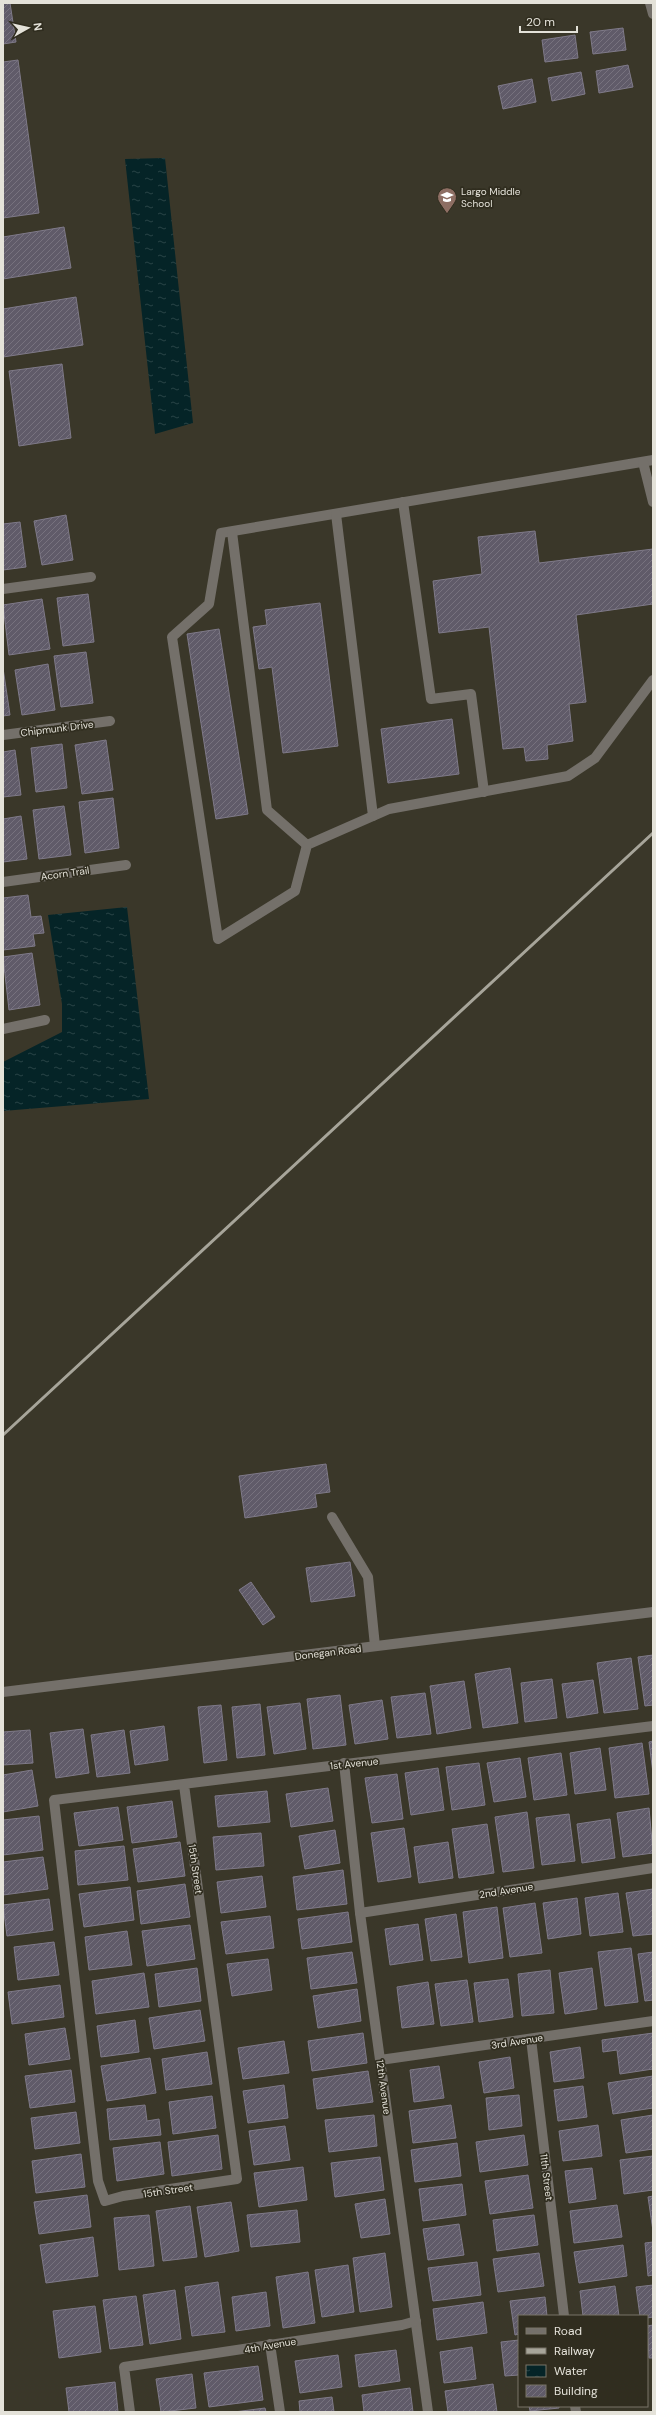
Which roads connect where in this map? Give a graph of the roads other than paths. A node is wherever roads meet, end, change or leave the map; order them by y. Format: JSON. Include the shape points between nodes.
{"nodes":[{"id":1,"x":650,"y":3,"type":"edge"},
{"id":2,"x":653,"y":14,"type":"edge"},
{"id":3,"x":653,"y":460,"type":"edge"},
{"id":4,"x":642,"y":462,"type":"junction"},
{"id":5,"x":403,"y":502,"type":"junction"},
{"id":6,"x":653,"y":502,"type":"edge"},
{"id":7,"x":336,"y":514,"type":"junction"},
{"id":8,"x":232,"y":532,"type":"junction"},
{"id":9,"x":91,"y":577,"type":"dead end"},
{"id":10,"x":3,"y":589,"type":"edge"},
{"id":11,"x":653,"y":680,"type":"edge"},
{"id":12,"x":110,"y":721,"type":"dead end"},
{"id":13,"x":3,"y":735,"type":"edge"},
{"id":14,"x":484,"y":792,"type":"junction"},
{"id":15,"x":373,"y":816,"type":"junction"},
{"id":16,"x":307,"y":845,"type":"junction"},
{"id":17,"x":126,"y":865,"type":"dead end"},
{"id":18,"x":3,"y":882,"type":"edge"},
{"id":19,"x":45,"y":1020,"type":"dead end"},
{"id":20,"x":3,"y":1029,"type":"edge"},
{"id":21,"x":332,"y":1517,"type":"dead end"},
{"id":22,"x":653,"y":1612,"type":"edge"},
{"id":23,"x":375,"y":1646,"type":"junction"},
{"id":24,"x":3,"y":1692,"type":"edge"},
{"id":25,"x":653,"y":1726,"type":"edge"},
{"id":26,"x":344,"y":1762,"type":"junction"},
{"id":27,"x":184,"y":1785,"type":"junction"},
{"id":28,"x":54,"y":1800,"type":"joint"},
{"id":29,"x":653,"y":1868,"type":"edge"},
{"id":30,"x":360,"y":1913,"type":"junction"},
{"id":31,"x":653,"y":2021,"type":"edge"},
{"id":32,"x":531,"y":2039,"type":"junction"},
{"id":33,"x":380,"y":2060,"type":"junction"},
{"id":34,"x":564,"y":2315,"type":"edge"},
{"id":35,"x":416,"y":2321,"type":"junction"},
{"id":36,"x":270,"y":2344,"type":"junction"},
{"id":37,"x":130,"y":2412,"type":"edge"},
{"id":38,"x":280,"y":2412,"type":"edge"},
{"id":39,"x":428,"y":2412,"type":"edge"}],
"edges":[{"from":1,"to":2,"type":"street"},
{"from":3,"to":4,"type":"street"},
{"from":4,"to":5,"type":"street"},
{"from":4,"to":6,"type":"street"},
{"from":5,"to":7,"type":"street"},
{"from":5,"to":14,"type":"street","via":[[431,699],[471,694]]},
{"from":7,"to":8,"type":"street"},
{"from":7,"to":15,"type":"street"},
{"from":8,"to":16,"type":"street","via":[[267,810]]},
{"from":8,"to":16,"type":"street","via":[[221,534],[209,604],[172,637],[218,939],[295,891]]},
{"from":9,"to":10,"type":"street"},
{"from":11,"to":14,"type":"street","via":[[595,758],[568,776]]},
{"from":12,"to":13,"type":"street","name":"Chipmunk Drive"},
{"from":14,"to":15,"type":"street","via":[[389,809]]},
{"from":15,"to":16,"type":"street"},
{"from":17,"to":18,"type":"street","name":"Acorn Trail"},
{"from":19,"to":20,"type":"street"},
{"from":21,"to":23,"type":"street","via":[[368,1577]]},
{"from":22,"to":23,"type":"street","name":"Donegan Road"},
{"from":23,"to":24,"type":"street","name":"Donegan Road"},
{"from":25,"to":26,"type":"street","name":"1st Avenue"},
{"from":26,"to":27,"type":"street","name":"1st Avenue","via":[[202,1780]]},
{"from":26,"to":30,"type":"street","name":"12th Avenue"},
{"from":27,"to":28,"type":"street","name":"1st Avenue"},
{"from":27,"to":28,"type":"street","name":"15th Street","via":[[237,2180],[123,2196],[105,2202],[98,2181]]},
{"from":29,"to":30,"type":"street","name":"2nd Avenue"},
{"from":30,"to":33,"type":"street","name":"12th Avenue"},
{"from":31,"to":32,"type":"street","name":"3rd Avenue"},
{"from":32,"to":33,"type":"street","name":"3rd Avenue"},
{"from":32,"to":34,"type":"street","name":"11th Street"},
{"from":33,"to":35,"type":"street","name":"12th Avenue"},
{"from":35,"to":36,"type":"street","name":"4th Avenue","via":[[402,2326]]},
{"from":35,"to":39,"type":"street","name":"12th Avenue"},
{"from":36,"to":37,"type":"street","name":"4th Avenue","via":[[124,2368]]},
{"from":36,"to":38,"type":"street"}]}
